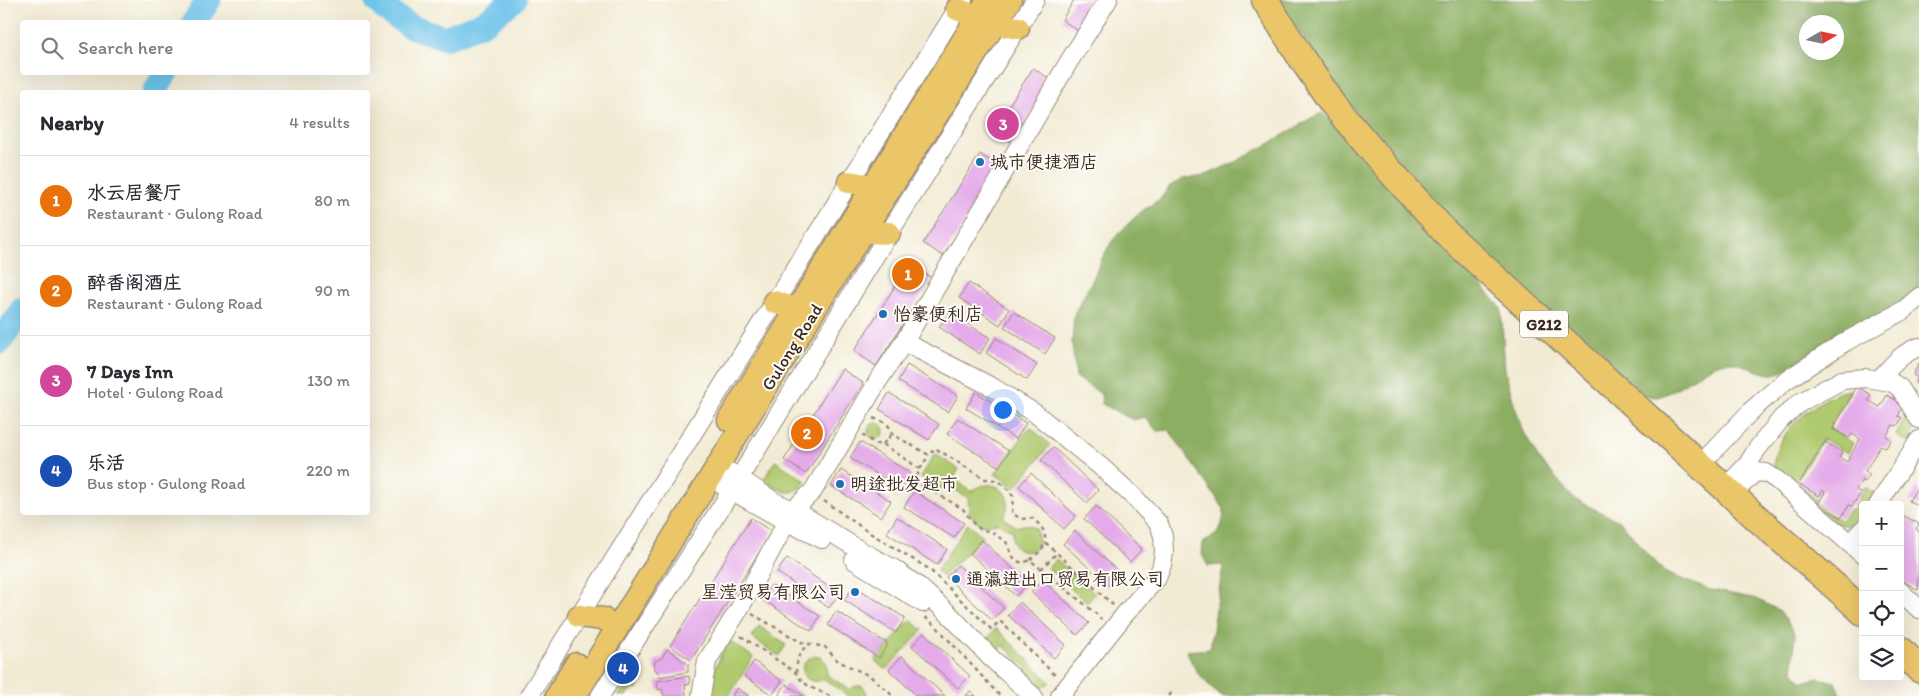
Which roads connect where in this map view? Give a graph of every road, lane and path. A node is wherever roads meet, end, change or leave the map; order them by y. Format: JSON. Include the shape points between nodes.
{"nodes":[{"id":1,"x":1010,"y":0,"type":"edge"},
{"id":2,"x":1035,"y":0,"type":"edge"},
{"id":3,"x":1108,"y":0,"type":"edge"},
{"id":4,"x":1265,"y":0,"type":"edge"},
{"id":5,"x":983,"y":13,"type":"edge"},
{"id":6,"x":849,"y":182,"type":"junction"},
{"id":7,"x":872,"y":186,"type":"junction"},
{"id":8,"x":862,"y":232,"type":"junction"},
{"id":9,"x":889,"y":233,"type":"junction"},
{"id":10,"x":1919,"y":297,"type":"edge"},
{"id":11,"x":774,"y":302,"type":"junction"},
{"id":12,"x":796,"y":308,"type":"junction"},
{"id":13,"x":904,"y":342,"type":"junction"},
{"id":14,"x":1919,"y":347,"type":"edge"},
{"id":15,"x":1879,"y":379,"type":"junction"},
{"id":16,"x":861,"y":410,"type":"junction"},
{"id":17,"x":1919,"y":419,"type":"edge"},
{"id":18,"x":850,"y":428,"type":"junction"},
{"id":19,"x":892,"y":434,"type":"junction"},
{"id":20,"x":1919,"y":440,"type":"edge"},
{"id":21,"x":883,"y":444,"type":"junction"},
{"id":22,"x":929,"y":455,"type":"junction"},
{"id":23,"x":1700,"y":465,"type":"junction"},
{"id":24,"x":920,"y":470,"type":"junction"},
{"id":25,"x":715,"y":471,"type":"junction"},
{"id":26,"x":735,"y":484,"type":"junction"},
{"id":27,"x":1730,"y":492,"type":"junction"},
{"id":28,"x":1881,"y":501,"type":"edge"},
{"id":29,"x":790,"y":516,"type":"junction"},
{"id":30,"x":1045,"y":542,"type":"junction"},
{"id":31,"x":1856,"y":549,"type":"edge"},
{"id":32,"x":1056,"y":554,"type":"junction"},
{"id":33,"x":1030,"y":560,"type":"junction"},
{"id":34,"x":1041,"y":569,"type":"junction"},
{"id":35,"x":1904,"y":595,"type":"edge"},
{"id":36,"x":1118,"y":598,"type":"dead end"},
{"id":37,"x":742,"y":606,"type":"junction"},
{"id":38,"x":1859,"y":608,"type":"edge"},
{"id":39,"x":1919,"y":609,"type":"edge"},
{"id":40,"x":1119,"y":610,"type":"junction"},
{"id":41,"x":920,"y":613,"type":"dead end"},
{"id":42,"x":1107,"y":613,"type":"dead end"},
{"id":43,"x":579,"y":616,"type":"junction"},
{"id":44,"x":604,"y":619,"type":"junction"},
{"id":45,"x":1107,"y":625,"type":"junction"},
{"id":46,"x":727,"y":627,"type":"junction"},
{"id":47,"x":812,"y":644,"type":"junction"},
{"id":48,"x":1904,"y":653,"type":"edge"},
{"id":49,"x":1919,"y":669,"type":"edge"},
{"id":50,"x":1063,"y":671,"type":"dead end"},
{"id":51,"x":796,"y":673,"type":"junction"},
{"id":52,"x":1058,"y":678,"type":"dead end"},
{"id":53,"x":1172,"y":692,"type":"dead end"},
{"id":54,"x":529,"y":696,"type":"edge"},
{"id":55,"x":557,"y":696,"type":"edge"},
{"id":56,"x":575,"y":696,"type":"edge"},
{"id":57,"x":600,"y":696,"type":"edge"},
{"id":58,"x":701,"y":696,"type":"edge"},
{"id":59,"x":830,"y":696,"type":"edge"},
{"id":60,"x":893,"y":696,"type":"edge"},
{"id":61,"x":1000,"y":696,"type":"edge"},
{"id":62,"x":1019,"y":696,"type":"edge"},
{"id":63,"x":1033,"y":696,"type":"edge"},
{"id":64,"x":1060,"y":696,"type":"edge"},
{"id":65,"x":1169,"y":696,"type":"edge"}],
"edges":[{"from":1,"to":5,"type":"main road","name":"Gulong Road"},
{"from":2,"to":5,"type":"street"},
{"from":3,"to":13,"type":"street","via":[[1068,62]]},
{"from":4,"to":23,"type":"highway","number":"G212","via":[[1333,104],[1446,234]]},
{"from":5,"to":6,"type":"street"},
{"from":5,"to":7,"type":"main road","name":"Gulong Road"},
{"from":5,"to":8,"type":"main road","name":"Gulong Road"},
{"from":5,"to":9,"type":"street"},
{"from":6,"to":7,"type":"main road"},
{"from":6,"to":11,"type":"street"},
{"from":7,"to":12,"type":"main road","name":"Gulong Road"},
{"from":8,"to":9,"type":"main road"},
{"from":8,"to":25,"type":"main road","name":"Gulong Road"},
{"from":9,"to":26,"type":"street"},
{"from":10,"to":23,"type":"street","via":[[1904,310],[1845,342],[1785,381],[1752,410]]},
{"from":11,"to":12,"type":"main road"},
{"from":11,"to":43,"type":"street"},
{"from":12,"to":44,"type":"main road","name":"Gulong Road"},
{"from":13,"to":16,"type":"street"},
{"from":13,"to":40,"type":"street","via":[[992,387],[1036,414],[1100,466],[1159,524],[1164,552],[1157,578]]},
{"from":14,"to":15,"type":"street","via":[[1896,360]]},
{"from":15,"to":17,"type":"street","via":[[1900,388]]},
{"from":15,"to":27,"type":"street","via":[[1842,380],[1801,402],[1768,435]]},
{"from":16,"to":18,"type":"street"},
{"from":16,"to":19,"type":"path","via":[[886,423]]},
{"from":18,"to":21,"type":"path","via":[[876,444]]},
{"from":18,"to":29,"type":"street","via":[[813,491]]},
{"from":19,"to":21,"type":"path"},
{"from":19,"to":22,"type":"path"},
{"from":20,"to":28,"type":"street"},
{"from":21,"to":24,"type":"path"},
{"from":22,"to":24,"type":"path"},
{"from":22,"to":30,"type":"path","via":[[935,448],[985,479],[1002,483],[1013,496],[1012,513],[1021,519],[1032,518],[1039,523],[1044,529]]},
{"from":23,"to":27,"type":"highway","number":"G212"},
{"from":24,"to":33,"type":"path","via":[[915,481],[963,509],[980,529],[992,532],[1007,543],[1017,561]]},
{"from":25,"to":26,"type":"street"},
{"from":25,"to":56,"type":"main road","name":"Gulong Road"},
{"from":26,"to":29,"type":"street"},
{"from":26,"to":57,"type":"street"},
{"from":27,"to":31,"type":"street","via":[[1755,472],[1766,472]]},
{"from":27,"to":38,"type":"highway","number":"G212"},
{"from":29,"to":37,"type":"street"},
{"from":29,"to":62,"type":"street","via":[[929,608]]},
{"from":29,"to":63,"type":"street","via":[[894,569],[918,586]]},
{"from":30,"to":32,"type":"path"},
{"from":30,"to":33,"type":"path","via":[[1042,550]]},
{"from":32,"to":34,"type":"path"},
{"from":32,"to":40,"type":"path"},
{"from":33,"to":34,"type":"path"},
{"from":34,"to":45,"type":"path"},
{"from":35,"to":39,"type":"street"},
{"from":36,"to":40,"type":"path"},
{"from":37,"to":46,"type":"street"},
{"from":37,"to":47,"type":"path","via":[[800,642]]},
{"from":40,"to":45,"type":"street"},
{"from":41,"to":61,"type":"path"},
{"from":42,"to":45,"type":"path"},
{"from":43,"to":44,"type":"main road"},
{"from":43,"to":54,"type":"street"},
{"from":44,"to":55,"type":"main road","name":"Gulong Road"},
{"from":45,"to":64,"type":"street"},
{"from":46,"to":51,"type":"path"},
{"from":46,"to":58,"type":"street","via":[[707,661]]},
{"from":47,"to":51,"type":"path","via":[[802,650]]},
{"from":47,"to":60,"type":"path","via":[[825,647],[838,661],[870,676]]},
{"from":48,"to":49,"type":"highway"},
{"from":50,"to":52,"type":"path"},
{"from":51,"to":59,"type":"path","via":[[810,687]]},
{"from":53,"to":65,"type":"path"}]}
